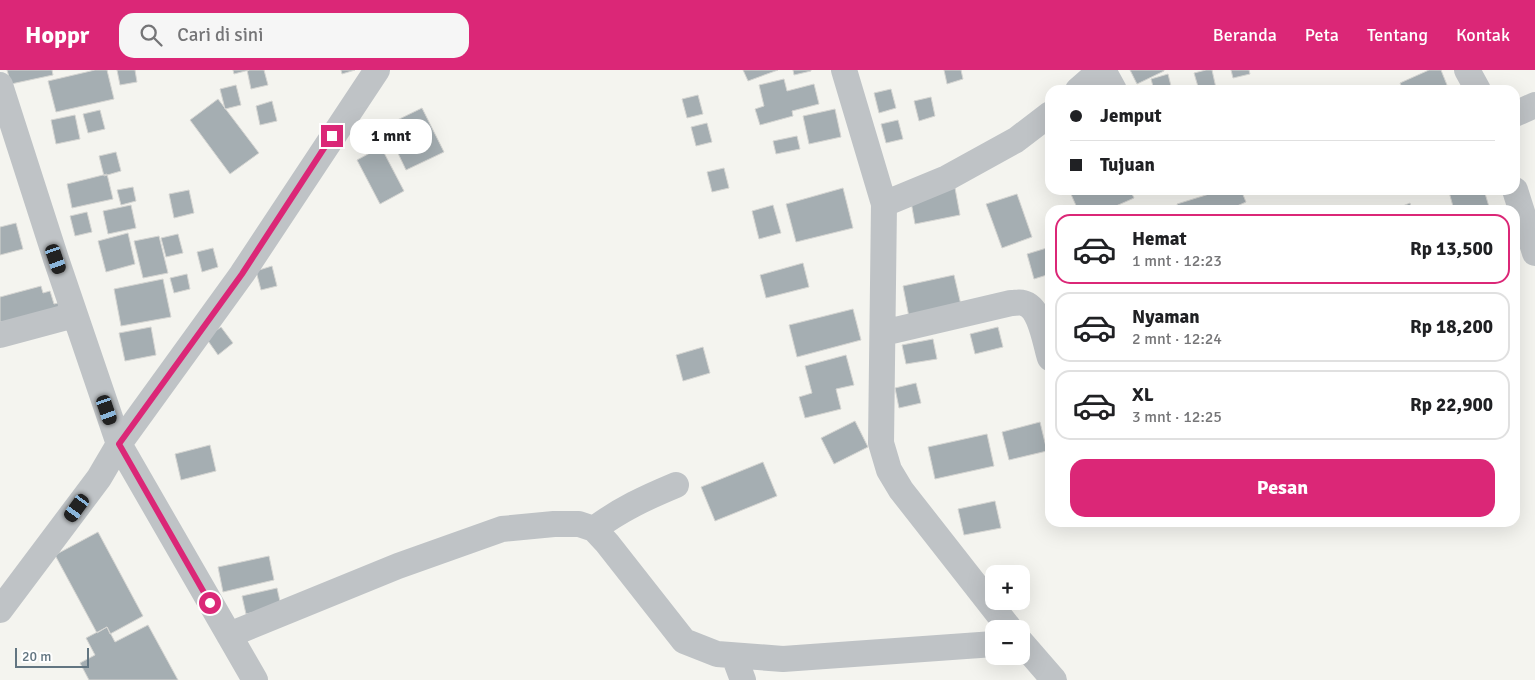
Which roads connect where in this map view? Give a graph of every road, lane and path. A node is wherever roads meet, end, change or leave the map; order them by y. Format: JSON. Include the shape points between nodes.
{"nodes":[{"id":1,"x":377,"y":70,"type":"edge"},
{"id":2,"x":844,"y":70,"type":"edge"},
{"id":3,"x":1102,"y":70,"type":"edge"},
{"id":4,"x":1467,"y":70,"type":"edge"},
{"id":5,"x":1084,"y":85,"type":"edge"},
{"id":6,"x":1111,"y":85,"type":"edge"},
{"id":7,"x":1475,"y":85,"type":"edge"},
{"id":8,"x":0,"y":87,"type":"edge"},
{"id":9,"x":1535,"y":105,"type":"edge"},
{"id":10,"x":1520,"y":112,"type":"edge"},
{"id":11,"x":1045,"y":118,"type":"edge"},
{"id":12,"x":884,"y":204,"type":"junction"},
{"id":13,"x":1520,"y":206,"type":"edge"},
{"id":14,"x":1525,"y":223,"type":"edge"},
{"id":15,"x":1535,"y":253,"type":"edge"},
{"id":16,"x":72,"y":306,"type":"junction"},
{"id":17,"x":883,"y":333,"type":"junction"},
{"id":18,"x":0,"y":335,"type":"edge"},
{"id":19,"x":1045,"y":339,"type":"edge"},
{"id":20,"x":119,"y":444,"type":"junction"},
{"id":21,"x":676,"y":485,"type":"dead end"},
{"id":22,"x":594,"y":530,"type":"junction"},
{"id":23,"x":0,"y":610,"type":"edge"},
{"id":24,"x":1003,"y":620,"type":"edge"},
{"id":25,"x":228,"y":635,"type":"junction"},
{"id":26,"x":985,"y":645,"type":"edge"},
{"id":27,"x":1030,"y":652,"type":"edge"},
{"id":28,"x":734,"y":656,"type":"junction"},
{"id":29,"x":255,"y":680,"type":"edge"},
{"id":30,"x":743,"y":680,"type":"edge"},
{"id":31,"x":1054,"y":680,"type":"edge"}],
"edges":[{"from":1,"to":20,"type":"street","via":[[242,274]]},
{"from":2,"to":12,"type":"street"},
{"from":3,"to":5,"type":"street"},
{"from":3,"to":6,"type":"street"},
{"from":4,"to":7,"type":"street"},
{"from":8,"to":16,"type":"street"},
{"from":9,"to":10,"type":"street"},
{"from":11,"to":12,"type":"street","via":[[1016,140],[947,178]]},
{"from":12,"to":17,"type":"street"},
{"from":13,"to":14,"type":"street"},
{"from":14,"to":15,"type":"street"},
{"from":16,"to":18,"type":"street","via":[[67,317]]},
{"from":16,"to":20,"type":"street"},
{"from":17,"to":19,"type":"street","via":[[1011,303],[1023,303],[1034,309]]},
{"from":17,"to":24,"type":"street","via":[[881,437],[889,470],[920,515]]},
{"from":20,"to":23,"type":"street","via":[[99,478]]},
{"from":20,"to":25,"type":"street"},
{"from":21,"to":22,"type":"street","via":[[622,509]]},
{"from":22,"to":25,"type":"street","via":[[579,524],[502,529],[398,566]]},
{"from":22,"to":28,"type":"street","via":[[684,640],[717,654]]},
{"from":25,"to":29,"type":"street"},
{"from":26,"to":28,"type":"street","via":[[783,659]]},
{"from":27,"to":31,"type":"street"},
{"from":28,"to":30,"type":"street"}]}
